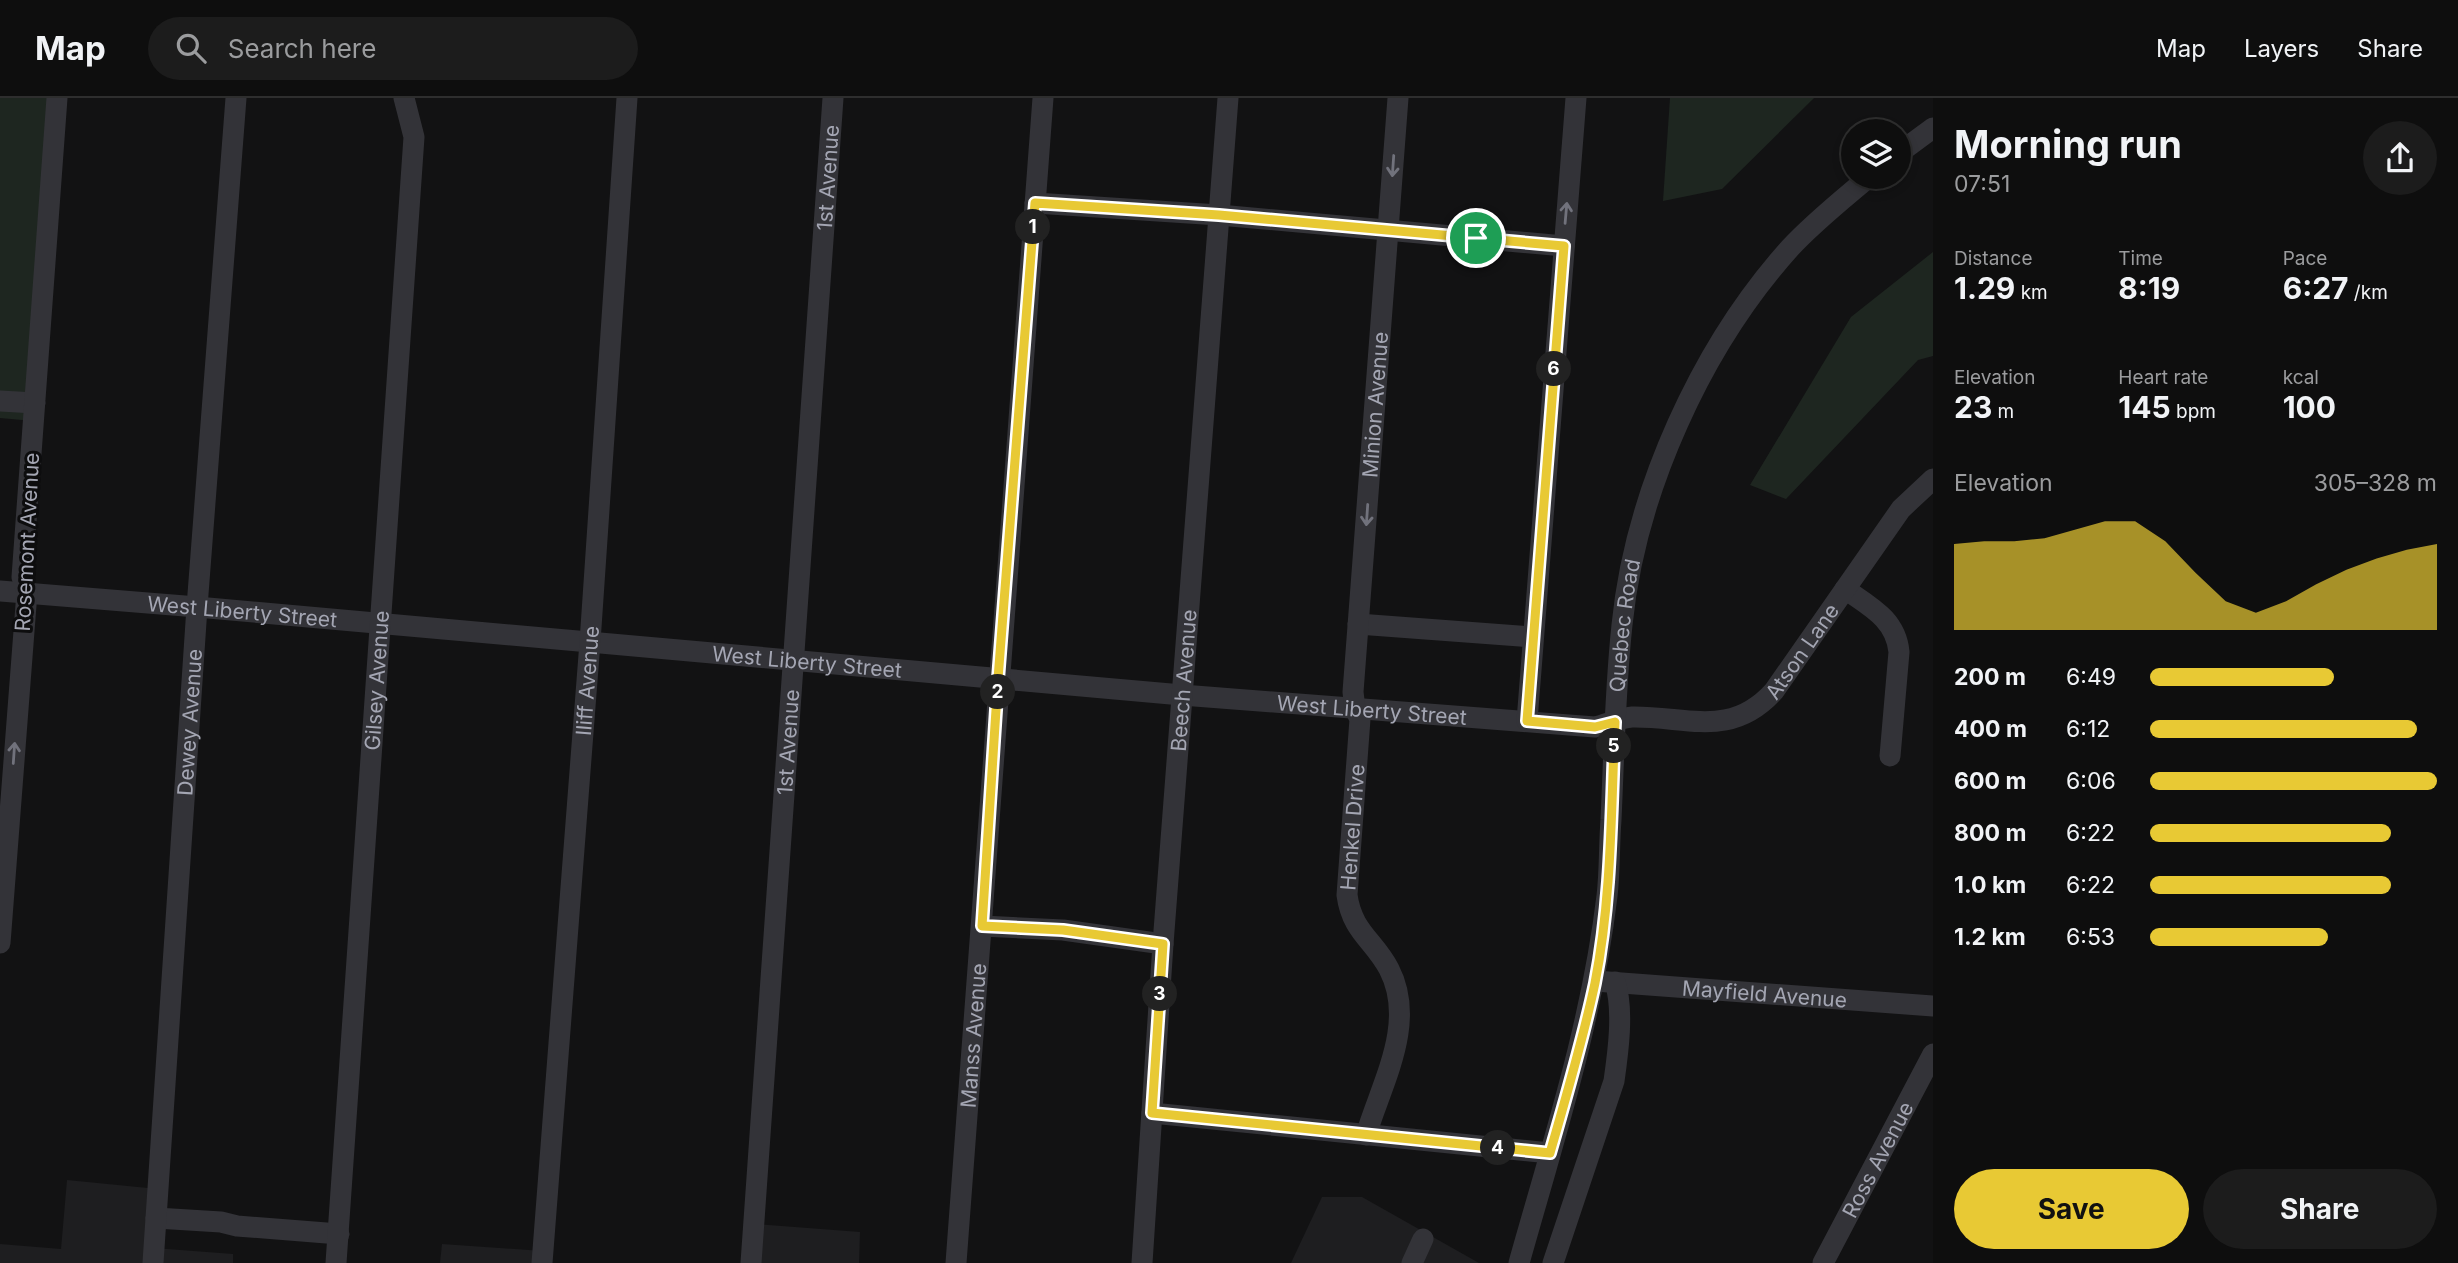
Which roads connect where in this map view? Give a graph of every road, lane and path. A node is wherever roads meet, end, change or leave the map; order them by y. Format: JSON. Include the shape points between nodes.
{"nodes":[{"id":1,"x":57,"y":98,"type":"edge"},
{"id":2,"x":236,"y":98,"type":"edge"},
{"id":3,"x":404,"y":98,"type":"edge"},
{"id":4,"x":419,"y":98,"type":"edge"},
{"id":5,"x":627,"y":98,"type":"edge"},
{"id":6,"x":833,"y":98,"type":"edge"},
{"id":7,"x":1043,"y":98,"type":"edge"},
{"id":8,"x":1228,"y":98,"type":"edge"},
{"id":9,"x":1398,"y":98,"type":"edge"},
{"id":10,"x":1576,"y":98,"type":"edge"},
{"id":11,"x":1933,"y":128,"type":"edge"},
{"id":12,"x":414,"y":137,"type":"junction"},
{"id":13,"x":1911,"y":144,"type":"edge"},
{"id":14,"x":1856,"y":189,"type":"edge"},
{"id":15,"x":1035,"y":203,"type":"junction"},
{"id":16,"x":1219,"y":215,"type":"junction"},
{"id":17,"x":1388,"y":229,"type":"junction"},
{"id":18,"x":1564,"y":246,"type":"junction"},
{"id":19,"x":0,"y":401,"type":"edge"},
{"id":20,"x":35,"y":403,"type":"junction"},
{"id":21,"x":1933,"y":479,"type":"edge"},
{"id":22,"x":1844,"y":589,"type":"junction"},
{"id":23,"x":0,"y":591,"type":"edge"},
{"id":24,"x":27,"y":592,"type":"junction"},
{"id":25,"x":197,"y":607,"type":"junction"},
{"id":26,"x":382,"y":624,"type":"junction"},
{"id":27,"x":1359,"y":624,"type":"junction"},
{"id":28,"x":1533,"y":637,"type":"junction"},
{"id":29,"x":590,"y":642,"type":"junction"},
{"id":30,"x":792,"y":662,"type":"junction"},
{"id":31,"x":998,"y":679,"type":"junction"},
{"id":32,"x":1182,"y":695,"type":"junction"},
{"id":33,"x":1355,"y":709,"type":"junction"},
{"id":34,"x":1527,"y":721,"type":"junction"},
{"id":35,"x":1615,"y":722,"type":"junction"},
{"id":36,"x":1890,"y":756,"type":"dead end"},
{"id":37,"x":982,"y":926,"type":"junction"},
{"id":38,"x":0,"y":943,"type":"edge"},
{"id":39,"x":1163,"y":944,"type":"junction"},
{"id":40,"x":1605,"y":982,"type":"junction"},
{"id":41,"x":1933,"y":1006,"type":"edge"},
{"id":42,"x":1933,"y":1054,"type":"edge"},
{"id":43,"x":1152,"y":1113,"type":"junction"},
{"id":44,"x":1366,"y":1135,"type":"junction"},
{"id":45,"x":1550,"y":1153,"type":"junction"},
{"id":46,"x":156,"y":1218,"type":"junction"},
{"id":47,"x":338,"y":1234,"type":"junction"},
{"id":48,"x":1423,"y":1239,"type":"dead end"},
{"id":49,"x":153,"y":1263,"type":"edge"},
{"id":50,"x":337,"y":1263,"type":"edge"},
{"id":51,"x":542,"y":1263,"type":"edge"},
{"id":52,"x":751,"y":1263,"type":"edge"},
{"id":53,"x":956,"y":1263,"type":"edge"},
{"id":54,"x":1142,"y":1263,"type":"edge"},
{"id":55,"x":1412,"y":1263,"type":"edge"},
{"id":56,"x":1519,"y":1263,"type":"edge"},
{"id":57,"x":1553,"y":1263,"type":"edge"},
{"id":58,"x":1824,"y":1263,"type":"edge"}],
"edges":[{"from":1,"to":20,"type":"street","name":"Rosemont Avenue"},
{"from":2,"to":25,"type":"street","name":"Dewey Avenue"},
{"from":3,"to":12,"type":"street","name":"Gilsey Avenue"},
{"from":4,"to":12,"type":"street"},
{"from":5,"to":29,"type":"street","name":"Iliff Avenue"},
{"from":6,"to":30,"type":"street","name":"1st Avenue"},
{"from":7,"to":15,"type":"street","name":"Manss Avenue"},
{"from":8,"to":16,"type":"street","name":"Beech Avenue"},
{"from":9,"to":17,"type":"street","name":"Minion Avenue","one_way":true},
{"from":18,"to":10,"type":"street","one_way":true},
{"from":11,"to":13,"type":"street"},
{"from":12,"to":26,"type":"street","name":"Gilsey Avenue"},
{"from":14,"to":35,"type":"street","name":"Quebec Road","via":[[1790,248],[1759,288],[1721,344],[1679,423],[1630,573]]},
{"from":15,"to":16,"type":"street"},
{"from":15,"to":31,"type":"street","name":"Manss Avenue"},
{"from":16,"to":17,"type":"street"},
{"from":16,"to":32,"type":"street","name":"Beech Avenue"},
{"from":17,"to":18,"type":"street"},
{"from":17,"to":27,"type":"street","name":"Minion Avenue","one_way":true},
{"from":18,"to":28,"type":"street"},
{"from":19,"to":20,"type":"street"},
{"from":20,"to":24,"type":"street","name":"Rosemont Avenue","via":[[22,577]]},
{"from":21,"to":22,"type":"street","name":"Atson Lane","via":[[1901,509]]},
{"from":22,"to":35,"type":"street","name":"Atson Lane","via":[[1774,691],[1752,711],[1724,721],[1629,717]]},
{"from":22,"to":36,"type":"street","via":[[1888,620],[1898,640]]},
{"from":23,"to":24,"type":"street","name":"West Liberty Street"},
{"from":24,"to":25,"type":"street","name":"West Liberty Street"},
{"from":38,"to":24,"type":"street","name":"Rosemont Avenue","one_way":true},
{"from":25,"to":26,"type":"street","name":"West Liberty Street"},
{"from":25,"to":46,"type":"street","name":"Dewey Avenue"},
{"from":26,"to":29,"type":"street","name":"West Liberty Street"},
{"from":26,"to":47,"type":"street","name":"Gilsey Avenue"},
{"from":27,"to":28,"type":"street"},
{"from":27,"to":33,"type":"street","name":"Minion Avenue"},
{"from":28,"to":34,"type":"street"},
{"from":29,"to":30,"type":"street","name":"West Liberty Street"},
{"from":29,"to":51,"type":"street","name":"Iliff Avenue"},
{"from":30,"to":31,"type":"street","name":"West Liberty Street"},
{"from":30,"to":52,"type":"street","name":"1st Avenue"},
{"from":31,"to":32,"type":"street","name":"West Liberty Street"},
{"from":31,"to":37,"type":"street","name":"Manss Avenue"},
{"from":32,"to":33,"type":"street","name":"West Liberty Street"},
{"from":32,"to":39,"type":"street","name":"Beech Avenue"},
{"from":33,"to":34,"type":"street","name":"West Liberty Street"},
{"from":33,"to":44,"type":"street","name":"Henkel Drive","via":[[1360,719],[1348,901],[1363,936],[1388,969],[1401,1012],[1397,1042]]},
{"from":34,"to":35,"type":"street","name":"West Liberty Street","via":[[1595,727]]},
{"from":35,"to":40,"type":"street","name":"Quebec Road"},
{"from":37,"to":39,"type":"street","via":[[1063,930]]},
{"from":37,"to":53,"type":"street","name":"Manss Avenue"},
{"from":39,"to":43,"type":"street","name":"Beech Avenue"},
{"from":40,"to":41,"type":"street","name":"Mayfield Avenue"},
{"from":40,"to":45,"type":"street","name":"Quebec Road"},
{"from":40,"to":57,"type":"street","name":"Quebec Road","via":[[1618,993],[1614,1081]]},
{"from":42,"to":58,"type":"street","name":"Ross Avenue"},
{"from":43,"to":44,"type":"street"},
{"from":43,"to":54,"type":"street","name":"Beech Avenue"},
{"from":44,"to":45,"type":"street"},
{"from":45,"to":56,"type":"street","name":"Quebec Road"},
{"from":46,"to":47,"type":"street"},
{"from":46,"to":49,"type":"street","name":"Dewey Avenue"},
{"from":47,"to":50,"type":"street","name":"Gilsey Avenue"},
{"from":48,"to":55,"type":"street"}]}
